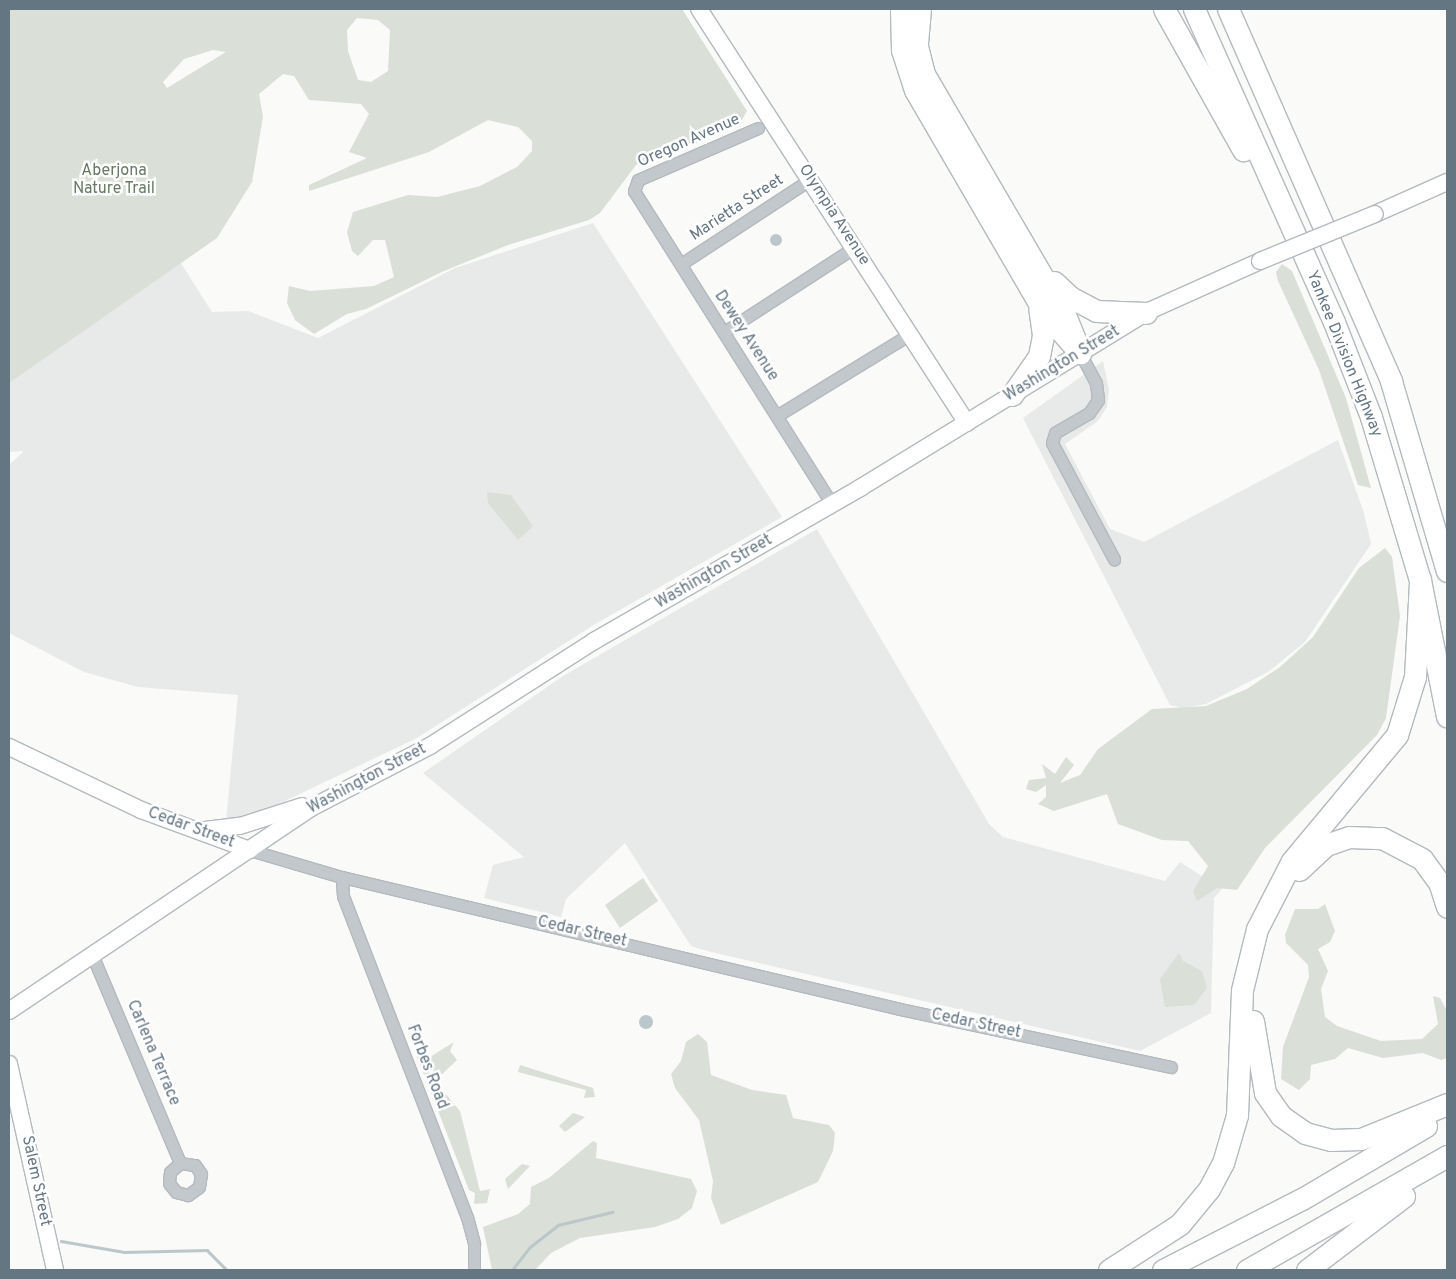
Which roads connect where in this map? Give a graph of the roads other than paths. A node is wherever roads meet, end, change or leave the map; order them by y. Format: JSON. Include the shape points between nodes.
{"nodes":[{"id":1,"x":699,"y":9,"type":"edge"},
{"id":2,"x":901,"y":9,"type":"edge"},
{"id":3,"x":920,"y":9,"type":"edge"},
{"id":4,"x":1164,"y":9,"type":"edge"},
{"id":5,"x":1194,"y":9,"type":"edge"},
{"id":6,"x":1228,"y":9,"type":"edge"},
{"id":7,"x":1235,"y":9,"type":"edge"},
{"id":8,"x":1260,"y":81,"type":"junction"},
{"id":9,"x":758,"y":128,"type":"dead end"},
{"id":10,"x":811,"y":179,"type":"junction"},
{"id":11,"x":1447,"y":182,"type":"edge"},
{"id":12,"x":634,"y":186,"type":"joint"},
{"id":13,"x":854,"y":247,"type":"junction"},
{"id":14,"x":1028,"y":252,"type":"junction"},
{"id":15,"x":681,"y":264,"type":"junction"},
{"id":16,"x":1036,"y":298,"type":"junction"},
{"id":17,"x":1146,"y":313,"type":"junction"},
{"id":18,"x":1334,"y":322,"type":"junction"},
{"id":19,"x":724,"y":332,"type":"junction"},
{"id":20,"x":910,"y":334,"type":"junction"},
{"id":21,"x":1080,"y":353,"type":"junction"},
{"id":22,"x":1012,"y":394,"type":"junction"},
{"id":23,"x":1402,"y":412,"type":"junction"},
{"id":24,"x":778,"y":415,"type":"junction"},
{"id":25,"x":967,"y":423,"type":"junction"},
{"id":26,"x":832,"y":504,"type":"junction"},
{"id":27,"x":1447,"y":528,"type":"edge"},
{"id":28,"x":1114,"y":558,"type":"dead end"},
{"id":29,"x":1447,"y":571,"type":"edge"},
{"id":30,"x":1420,"y":580,"type":"junction"},
{"id":31,"x":1447,"y":716,"type":"edge"},
{"id":32,"x":9,"y":747,"type":"edge"},
{"id":33,"x":328,"y":798,"type":"junction"},
{"id":34,"x":200,"y":832,"type":"junction"},
{"id":35,"x":250,"y":850,"type":"junction"},
{"id":36,"x":213,"y":874,"type":"junction"},
{"id":37,"x":342,"y":877,"type":"junction"},
{"id":38,"x":1447,"y":907,"type":"edge"},
{"id":39,"x":93,"y":957,"type":"junction"},
{"id":40,"x":9,"y":1010,"type":"edge"},
{"id":41,"x":9,"y":1064,"type":"edge"},
{"id":42,"x":1171,"y":1067,"type":"dead end"},
{"id":43,"x":1447,"y":1104,"type":"edge"},
{"id":44,"x":1447,"y":1112,"type":"edge"},
{"id":45,"x":1445,"y":1158,"type":"edge"},
{"id":46,"x":180,"y":1163,"type":"dead end"},
{"id":47,"x":54,"y":1270,"type":"edge"},
{"id":48,"x":474,"y":1270,"type":"edge"},
{"id":49,"x":1110,"y":1270,"type":"edge"},
{"id":50,"x":1164,"y":1270,"type":"edge"},
{"id":51,"x":1247,"y":1270,"type":"edge"},
{"id":52,"x":1307,"y":1270,"type":"edge"}],
"edges":[{"from":1,"to":10,"type":"main road","name":"Olympia Avenue"},
{"from":2,"to":16,"type":"highway","via":[[902,50],[912,82]]},
{"from":3,"to":14,"type":"highway","via":[[917,46],[924,74]]},
{"from":4,"to":18,"type":"highway"},
{"from":5,"to":18,"type":"highway","name":"Yankee Division Highway"},
{"from":6,"to":8,"type":"highway","name":"Yankee Division Highway"},
{"from":7,"to":8,"type":"highway"},
{"from":8,"to":23,"type":"highway","name":"Yankee Division Highway","via":[[1352,285]]},
{"from":9,"to":12,"type":"street","name":"Oregon Avenue"},
{"from":10,"to":13,"type":"main road","name":"Olympia Avenue"},
{"from":10,"to":15,"type":"street","name":"Marietta Street"},
{"from":11,"to":17,"type":"main road","name":"Washington Street","bridge":true,"via":[[1260,260]]},
{"from":12,"to":15,"type":"street","name":"Dewey Avenue"},
{"from":13,"to":19,"type":"street"},
{"from":13,"to":20,"type":"main road","name":"Olympia Avenue"},
{"from":14,"to":17,"type":"highway","via":[[1063,292],[1086,307],[1115,314]]},
{"from":14,"to":21,"type":"highway","via":[[1068,319]]},
{"from":15,"to":19,"type":"street","name":"Dewey Avenue"},
{"from":16,"to":21,"type":"highway","via":[[1052,325]]},
{"from":16,"to":22,"type":"highway","via":[[1042,324],[1041,351],[1031,374]]},
{"from":17,"to":21,"type":"main road","name":"Washington Street"},
{"from":18,"to":30,"type":"highway","name":"Yankee Division Highway","via":[[1382,449]]},
{"from":19,"to":24,"type":"street","name":"Dewey Avenue"},
{"from":20,"to":24,"type":"street"},
{"from":20,"to":25,"type":"main road","name":"Olympia Avenue"},
{"from":21,"to":22,"type":"main road","name":"Washington Street"},
{"from":21,"to":28,"type":"street","via":[[1096,383],[1098,400],[1089,413],[1055,433],[1052,443]]},
{"from":22,"to":25,"type":"main road","name":"Washington Street"},
{"from":23,"to":27,"type":"highway"},
{"from":23,"to":29,"type":"highway","name":"Yankee Division Highway"},
{"from":24,"to":26,"type":"street","name":"Dewey Avenue"},
{"from":25,"to":26,"type":"main road","name":"Washington Street"},
{"from":26,"to":33,"type":"main road","name":"Washington Street","via":[[594,641],[430,746]]},
{"from":30,"to":31,"type":"highway","name":"Yankee Division Highway"},
{"from":30,"to":49,"type":"highway","via":[[1415,678],[1397,735],[1292,861],[1256,929],[1242,990],[1236,1115],[1223,1163],[1209,1189],[1180,1224]]},
{"from":32,"to":34,"type":"main road","name":"Cedar Street","via":[[141,810]]},
{"from":33,"to":34,"type":"main road","via":[[233,828]]},
{"from":33,"to":35,"type":"main road","name":"Washington Street"},
{"from":34,"to":35,"type":"main road","name":"Cedar Street"},
{"from":34,"to":36,"type":"main road","via":[[220,852]]},
{"from":35,"to":36,"type":"main road","name":"Washington Street"},
{"from":35,"to":37,"type":"street","name":"Cedar Street"},
{"from":36,"to":39,"type":"main road","name":"Washington Street"},
{"from":37,"to":42,"type":"street","name":"Cedar Street","via":[[900,1009]]},
{"from":37,"to":48,"type":"street","name":"Forbes Road","via":[[343,896],[466,1217],[474,1244]]},
{"from":38,"to":43,"type":"highway","via":[[1430,868],[1400,844],[1361,836],[1320,849],[1293,879],[1268,930],[1258,964],[1253,1023],[1256,1064],[1267,1098],[1284,1120],[1305,1133],[1331,1140],[1361,1139]]},
{"from":39,"to":40,"type":"main road","name":"Washington Street"},
{"from":39,"to":46,"type":"street","name":"Carlena Terrace"},
{"from":41,"to":47,"type":"main road","name":"Salem Street"},
{"from":44,"to":50,"type":"highway","via":[[1302,1199]]},
{"from":45,"to":51,"type":"highway"},
{"from":45,"to":52,"type":"highway","via":[[1393,1206]]}]}
